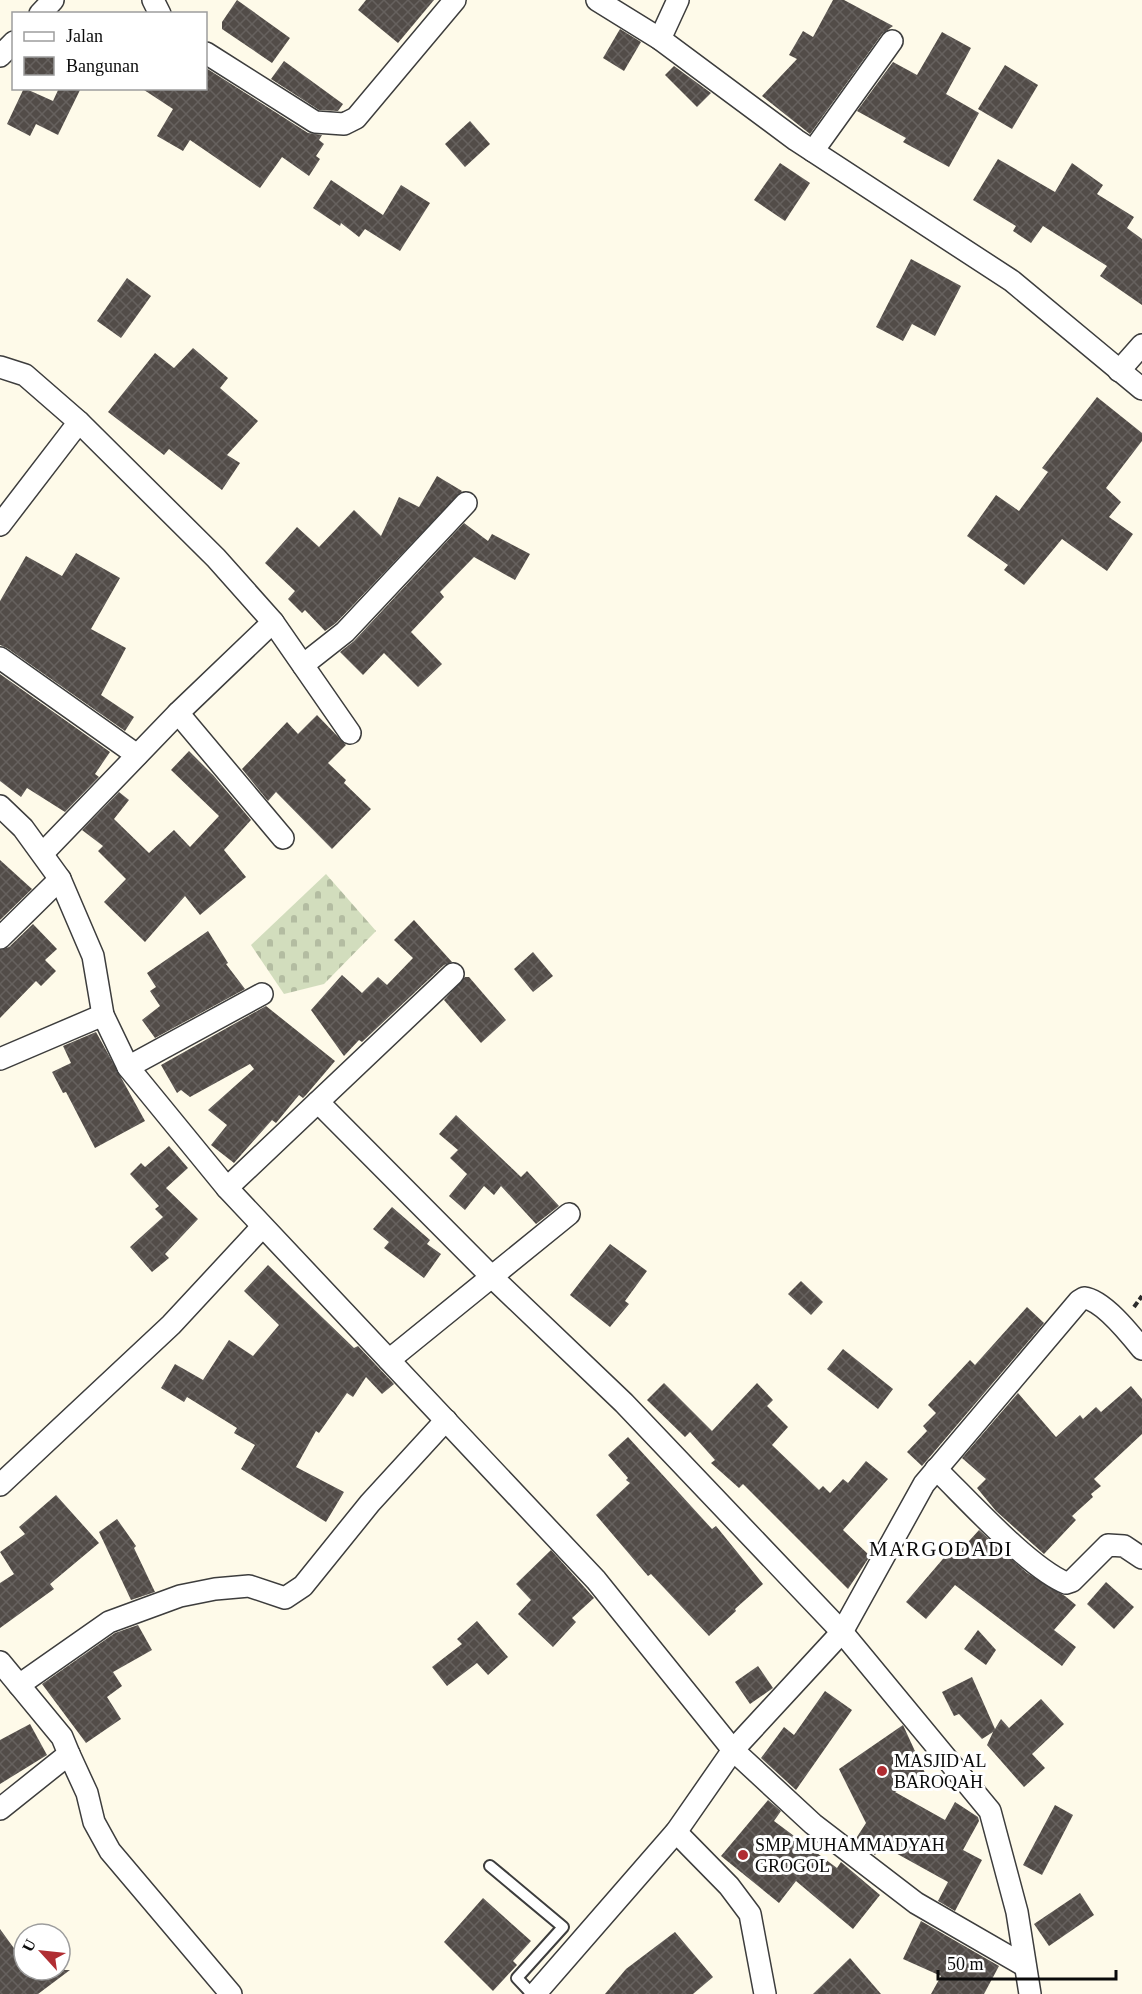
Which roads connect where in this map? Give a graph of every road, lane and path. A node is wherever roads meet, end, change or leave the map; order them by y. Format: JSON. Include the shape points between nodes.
{"nodes":[{"id":1,"x":52,"y":0,"type":"edge"},
{"id":2,"x":455,"y":0,"type":"edge"},
{"id":3,"x":597,"y":0,"type":"edge"},
{"id":4,"x":678,"y":0,"type":"edge"},
{"id":5,"x":42,"y":12,"type":"edge"},
{"id":6,"x":660,"y":39,"type":"junction"},
{"id":7,"x":892,"y":41,"type":"dead end"},
{"id":8,"x":12,"y":44,"type":"edge"},
{"id":9,"x":207,"y":54,"type":"edge"},
{"id":10,"x":0,"y":56,"type":"edge"},
{"id":11,"x":813,"y":151,"type":"junction"},
{"id":12,"x":1142,"y":345,"type":"edge"},
{"id":13,"x":0,"y":367,"type":"edge"},
{"id":14,"x":1119,"y":370,"type":"junction"},
{"id":15,"x":1142,"y":389,"type":"edge"},
{"id":16,"x":79,"y":422,"type":"junction"},
{"id":17,"x":466,"y":503,"type":"dead end"},
{"id":18,"x":0,"y":525,"type":"edge"},
{"id":19,"x":273,"y":622,"type":"junction"},
{"id":20,"x":0,"y":658,"type":"edge"},
{"id":21,"x":303,"y":665,"type":"junction"},
{"id":22,"x":178,"y":713,"type":"junction"},
{"id":23,"x":350,"y":733,"type":"dead end"},
{"id":24,"x":137,"y":755,"type":"junction"},
{"id":25,"x":0,"y":806,"type":"edge"},
{"id":26,"x":283,"y":838,"type":"dead end"},
{"id":27,"x":43,"y":853,"type":"junction"},
{"id":28,"x":60,"y":879,"type":"junction"},
{"id":29,"x":0,"y":938,"type":"edge"},
{"id":30,"x":453,"y":974,"type":"dead end"},
{"id":31,"x":262,"y":994,"type":"dead end"},
{"id":32,"x":103,"y":1015,"type":"junction"},
{"id":33,"x":0,"y":1059,"type":"edge"},
{"id":34,"x":128,"y":1067,"type":"junction"},
{"id":35,"x":318,"y":1102,"type":"junction"},
{"id":36,"x":227,"y":1188,"type":"junction"},
{"id":37,"x":569,"y":1214,"type":"dead end"},
{"id":38,"x":262,"y":1227,"type":"junction"},
{"id":39,"x":492,"y":1277,"type":"junction"},
{"id":40,"x":1142,"y":1349,"type":"edge"},
{"id":41,"x":389,"y":1360,"type":"junction"},
{"id":42,"x":446,"y":1420,"type":"junction"},
{"id":43,"x":930,"y":1477,"type":"junction"},
{"id":44,"x":0,"y":1485,"type":"edge"},
{"id":45,"x":1142,"y":1558,"type":"edge"},
{"id":46,"x":842,"y":1632,"type":"junction"},
{"id":47,"x":0,"y":1662,"type":"edge"},
{"id":48,"x":19,"y":1685,"type":"junction"},
{"id":49,"x":733,"y":1750,"type":"junction"},
{"id":50,"x":69,"y":1754,"type":"junction"},
{"id":51,"x":0,"y":1809,"type":"edge"},
{"id":52,"x":676,"y":1832,"type":"junction"},
{"id":53,"x":490,"y":1866,"type":"dead end"},
{"id":54,"x":1025,"y":1966,"type":"junction"},
{"id":55,"x":231,"y":1994,"type":"edge"},
{"id":56,"x":534,"y":1994,"type":"edge"},
{"id":57,"x":765,"y":1994,"type":"edge"},
{"id":58,"x":1030,"y":1994,"type":"edge"}],
"edges":[{"from":1,"to":5,"type":"street"},
{"from":2,"to":9,"type":"street","via":[[356,118],[344,124],[315,122]]},
{"from":3,"to":6,"type":"street"},
{"from":4,"to":6,"type":"street"},
{"from":6,"to":11,"type":"street"},
{"from":7,"to":11,"type":"street"},
{"from":8,"to":10,"type":"street"},
{"from":11,"to":14,"type":"street","via":[[1012,281]]},
{"from":12,"to":14,"type":"street"},
{"from":13,"to":16,"type":"street","via":[[25,375]]},
{"from":14,"to":15,"type":"street"},
{"from":16,"to":18,"type":"street"},
{"from":16,"to":19,"type":"street","via":[[216,558]]},
{"from":17,"to":21,"type":"street","via":[[345,632]]},
{"from":19,"to":21,"type":"street"},
{"from":19,"to":22,"type":"street"},
{"from":20,"to":24,"type":"street"},
{"from":21,"to":23,"type":"street"},
{"from":22,"to":24,"type":"street"},
{"from":22,"to":26,"type":"street"},
{"from":24,"to":27,"type":"street"},
{"from":25,"to":27,"type":"street"},
{"from":27,"to":28,"type":"street"},
{"from":28,"to":29,"type":"street"},
{"from":28,"to":32,"type":"street","via":[[93,956]]},
{"from":30,"to":35,"type":"street"},
{"from":31,"to":34,"type":"street"},
{"from":32,"to":33,"type":"street"},
{"from":32,"to":34,"type":"street"},
{"from":34,"to":36,"type":"street"},
{"from":35,"to":36,"type":"street"},
{"from":35,"to":39,"type":"street"},
{"from":36,"to":38,"type":"street"},
{"from":37,"to":39,"type":"street"},
{"from":38,"to":41,"type":"street"},
{"from":38,"to":44,"type":"street","via":[[171,1325]]},
{"from":39,"to":41,"type":"street"},
{"from":39,"to":46,"type":"street","via":[[624,1403]]},
{"from":40,"to":43,"type":"street","via":[[1122,1324],[1084,1298]]},
{"from":41,"to":42,"type":"street"},
{"from":42,"to":48,"type":"street","via":[[370,1503],[303,1586],[285,1598],[249,1586],[180,1596],[109,1622]]},
{"from":42,"to":49,"type":"street","via":[[596,1580]]},
{"from":43,"to":45,"type":"street","via":[[1066,1583],[1108,1545],[1124,1546]]},
{"from":43,"to":46,"type":"street"},
{"from":46,"to":49,"type":"street"},
{"from":46,"to":54,"type":"street","via":[[990,1810],[1017,1912]]},
{"from":47,"to":48,"type":"street"},
{"from":48,"to":50,"type":"street","via":[[62,1737]]},
{"from":49,"to":52,"type":"street"},
{"from":49,"to":54,"type":"street","via":[[813,1824],[916,1903]]},
{"from":50,"to":51,"type":"street"},
{"from":50,"to":55,"type":"street","via":[[87,1793],[93,1822],[110,1851]]},
{"from":52,"to":56,"type":"street"},
{"from":52,"to":57,"type":"street","via":[[729,1886],[750,1914]]},
{"from":53,"to":56,"type":"lane","via":[[563,1927],[517,1978]]},
{"from":54,"to":58,"type":"street"}]}
